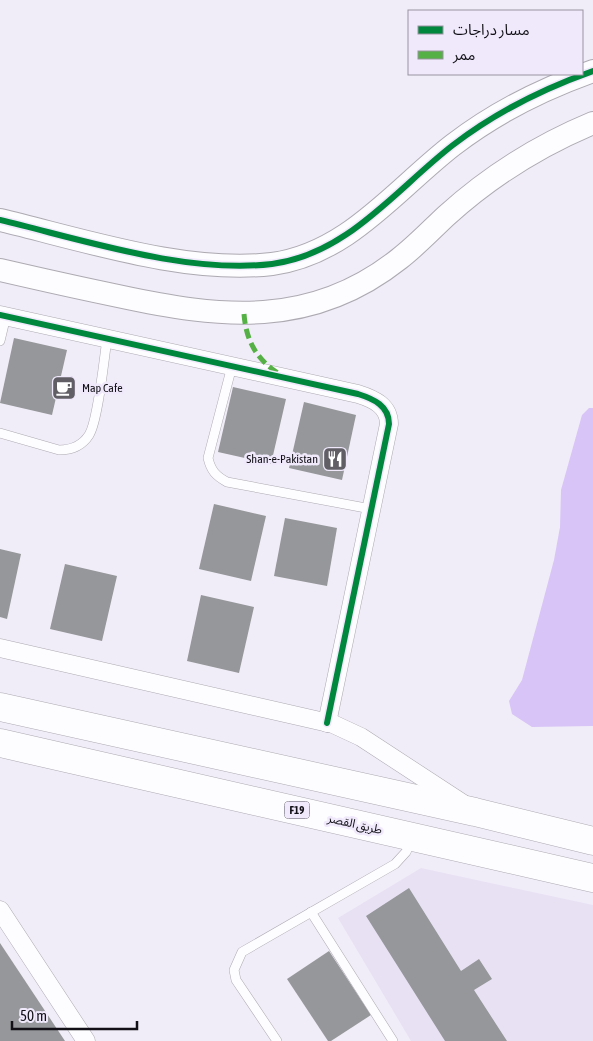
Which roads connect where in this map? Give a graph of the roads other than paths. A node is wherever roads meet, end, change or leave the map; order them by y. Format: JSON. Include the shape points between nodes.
{"nodes":[{"id":1,"x":593,"y":72,"type":"edge"},
{"id":2,"x":593,"y":124,"type":"edge"},
{"id":3,"x":0,"y":220,"type":"edge"},
{"id":4,"x":0,"y":270,"type":"edge"},
{"id":5,"x":3,"y":316,"type":"edge"},
{"id":6,"x":108,"y":339,"type":"junction"},
{"id":7,"x":0,"y":341,"type":"edge"},
{"id":8,"x":232,"y":366,"type":"junction"},
{"id":9,"x":0,"y":433,"type":"edge"},
{"id":10,"x":371,"y":509,"type":"junction"},
{"id":11,"x":0,"y":648,"type":"edge"},
{"id":12,"x":0,"y":707,"type":"edge"},
{"id":13,"x":327,"y":723,"type":"junction"},
{"id":14,"x":0,"y":743,"type":"edge"},
{"id":15,"x":475,"y":812,"type":"junction"},
{"id":16,"x":413,"y":837,"type":"junction"},
{"id":17,"x":593,"y":841,"type":"edge"},
{"id":18,"x":593,"y":878,"type":"edge"},
{"id":19,"x":0,"y":910,"type":"edge"},
{"id":20,"x":310,"y":912,"type":"junction"},
{"id":21,"x":86,"y":1041,"type":"edge"},
{"id":22,"x":277,"y":1041,"type":"edge"},
{"id":23,"x":393,"y":1041,"type":"edge"}],
"edges":[{"from":1,"to":3,"type":"street","via":[[538,92],[477,127],[381,210],[330,244],[273,264],[218,266],[165,258]]},
{"from":2,"to":4,"type":"street","via":[[559,137],[494,178],[447,215],[398,261],[368,280],[334,298],[296,308],[259,314],[179,309]]},
{"from":5,"to":6,"type":"street"},
{"from":5,"to":7,"type":"lane"},
{"from":6,"to":8,"type":"street"},
{"from":6,"to":9,"type":"lane","via":[[92,428],[83,443],[68,450],[59,450]]},
{"from":8,"to":10,"type":"street","via":[[358,394],[372,398],[383,407],[389,424]]},
{"from":8,"to":10,"type":"lane","via":[[208,458],[218,477],[227,482]]},
{"from":10,"to":13,"type":"street"},
{"from":11,"to":13,"type":"street"},
{"from":12,"to":15,"type":"main road"},
{"from":13,"to":15,"type":"street","via":[[361,737]]},
{"from":14,"to":16,"type":"main road","name":"طريق القصر","number":"F19"},
{"from":15,"to":17,"type":"main road"},
{"from":16,"to":18,"type":"main road","name":"طريق القصر","number":"F19"},
{"from":16,"to":20,"type":"lane","via":[[395,864]]},
{"from":19,"to":21,"type":"street"},
{"from":20,"to":22,"type":"lane","via":[[249,946],[236,960],[236,980]]},
{"from":20,"to":23,"type":"lane"}]}
